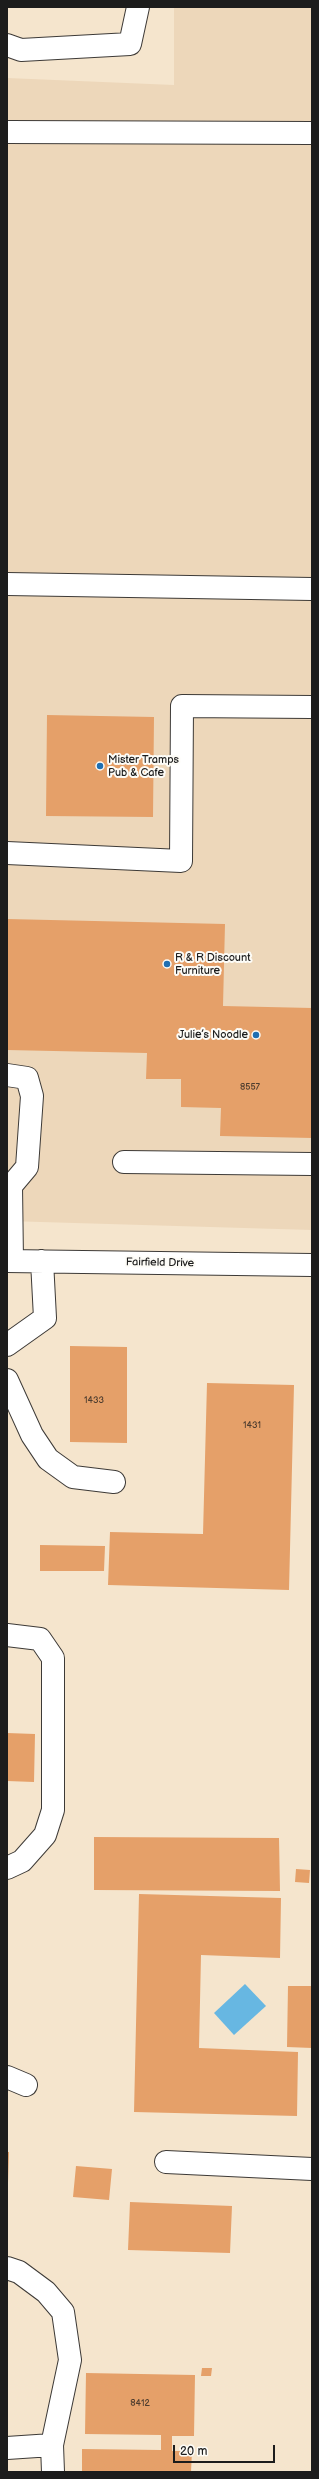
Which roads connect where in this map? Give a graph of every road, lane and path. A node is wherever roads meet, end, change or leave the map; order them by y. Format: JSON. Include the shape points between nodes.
{"nodes":[{"id":1,"x":138,"y":7,"type":"edge"},
{"id":2,"x":7,"y":45,"type":"edge"},
{"id":3,"x":7,"y":132,"type":"edge"},
{"id":4,"x":312,"y":133,"type":"edge"},
{"id":5,"x":7,"y":584,"type":"edge"},
{"id":6,"x":312,"y":589,"type":"edge"},
{"id":7,"x":312,"y":707,"type":"edge"},
{"id":8,"x":7,"y":854,"type":"edge"},
{"id":9,"x":7,"y":1074,"type":"edge"},
{"id":10,"x":124,"y":1162,"type":"dead end"},
{"id":11,"x":312,"y":1164,"type":"edge"},
{"id":12,"x":9,"y":1186,"type":"edge"},
{"id":13,"x":10,"y":1261,"type":"edge"},
{"id":14,"x":42,"y":1261,"type":"junction"},
{"id":15,"x":312,"y":1265,"type":"edge"},
{"id":16,"x":7,"y":1345,"type":"edge"},
{"id":17,"x":7,"y":1380,"type":"edge"},
{"id":18,"x":114,"y":1482,"type":"dead end"},
{"id":19,"x":7,"y":1635,"type":"edge"},
{"id":20,"x":7,"y":1868,"type":"edge"},
{"id":21,"x":166,"y":2162,"type":"dead end"},
{"id":22,"x":312,"y":2169,"type":"edge"},
{"id":23,"x":7,"y":2268,"type":"edge"},
{"id":24,"x":52,"y":2445,"type":"junction"},
{"id":25,"x":7,"y":2448,"type":"edge"},
{"id":26,"x":53,"y":2472,"type":"edge"}],
"edges":[{"from":1,"to":2,"type":"street","via":[[130,44],[21,50]]},
{"from":3,"to":4,"type":"street"},
{"from":5,"to":6,"type":"street"},
{"from":7,"to":8,"type":"street","via":[[182,706],[181,861]]},
{"from":9,"to":12,"type":"street","via":[[27,1078],[32,1096],[27,1168]]},
{"from":10,"to":11,"type":"street"},
{"from":12,"to":13,"type":"street"},
{"from":13,"to":14,"type":"street","name":"Fairfield Drive"},
{"from":14,"to":15,"type":"street","name":"Fairfield Drive"},
{"from":14,"to":16,"type":"street","via":[[46,1318]]},
{"from":17,"to":18,"type":"street","via":[[32,1435],[48,1459],[73,1477]]},
{"from":19,"to":20,"type":"street","via":[[40,1639],[53,1658],[53,1810],[44,1835],[22,1861]]},
{"from":21,"to":22,"type":"street"},
{"from":23,"to":24,"type":"street","via":[[19,2272],[46,2292],[63,2312],[70,2360]]},
{"from":24,"to":25,"type":"street"},
{"from":24,"to":26,"type":"street"}]}
